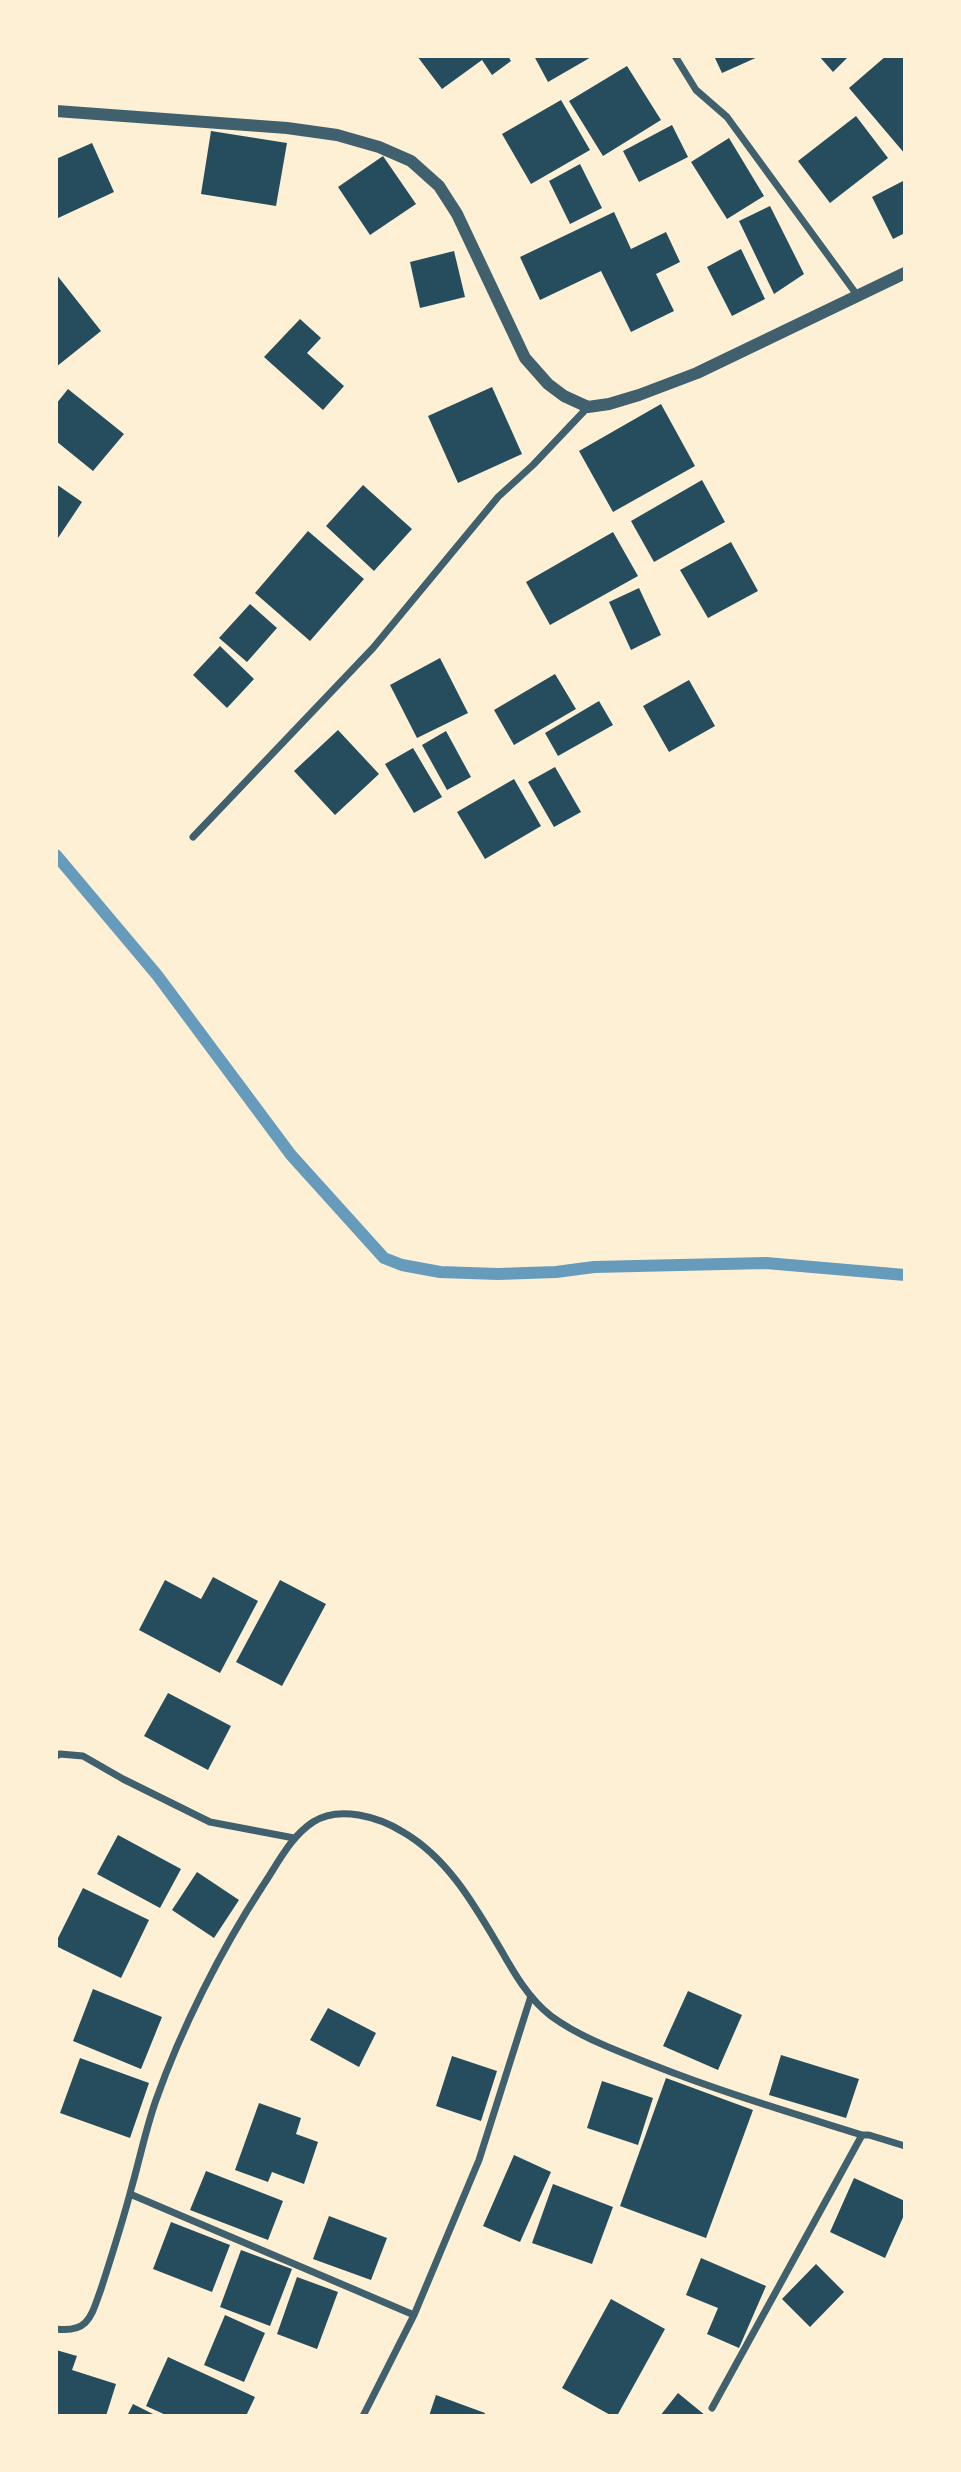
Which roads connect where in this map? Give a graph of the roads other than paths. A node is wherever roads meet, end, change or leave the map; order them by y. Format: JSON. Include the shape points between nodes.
{"nodes":[{"id":1,"x":675,"y":56,"type":"edge"},
{"id":2,"x":56,"y":111,"type":"edge"},
{"id":3,"x":905,"y":272,"type":"edge"},
{"id":4,"x":857,"y":295,"type":"junction"},
{"id":5,"x":588,"y":407,"type":"junction"},
{"id":6,"x":193,"y":837,"type":"dead end"},
{"id":7,"x":56,"y":1756,"type":"edge"},
{"id":8,"x":294,"y":1838,"type":"junction"},
{"id":9,"x":531,"y":1996,"type":"junction"},
{"id":10,"x":862,"y":2135,"type":"junction"},
{"id":11,"x":905,"y":2146,"type":"edge"},
{"id":12,"x":130,"y":2194,"type":"junction"},
{"id":13,"x":414,"y":2315,"type":"junction"},
{"id":14,"x":56,"y":2329,"type":"edge"},
{"id":15,"x":712,"y":2408,"type":"dead end"},
{"id":16,"x":363,"y":2416,"type":"edge"}],
"edges":[{"from":1,"to":4,"type":"street","via":[[696,90],[727,117]]},
{"from":2,"to":5,"type":"street","via":[[337,135],[411,161],[439,186],[457,214],[526,358],[564,397]]},
{"from":3,"to":4,"type":"street"},
{"from":4,"to":5,"type":"street","via":[[697,373],[619,401]]},
{"from":5,"to":6,"type":"street","via":[[499,497],[373,648]]},
{"from":7,"to":8,"type":"street","via":[[83,1756],[210,1822]]},
{"from":8,"to":9,"type":"street","via":[[314,1821],[332,1814],[351,1813],[400,1829],[447,1868]]},
{"from":8,"to":12,"type":"street","via":[[220,1957],[184,2032],[155,2103]]},
{"from":9,"to":10,"type":"street","via":[[565,2026],[614,2049],[692,2081]]},
{"from":9,"to":13,"type":"street","via":[[479,2160]]},
{"from":10,"to":11,"type":"street"},
{"from":10,"to":15,"type":"street"},
{"from":12,"to":13,"type":"street"},
{"from":12,"to":14,"type":"street","via":[[92,2314],[72,2331]]},
{"from":13,"to":16,"type":"street"}]}
